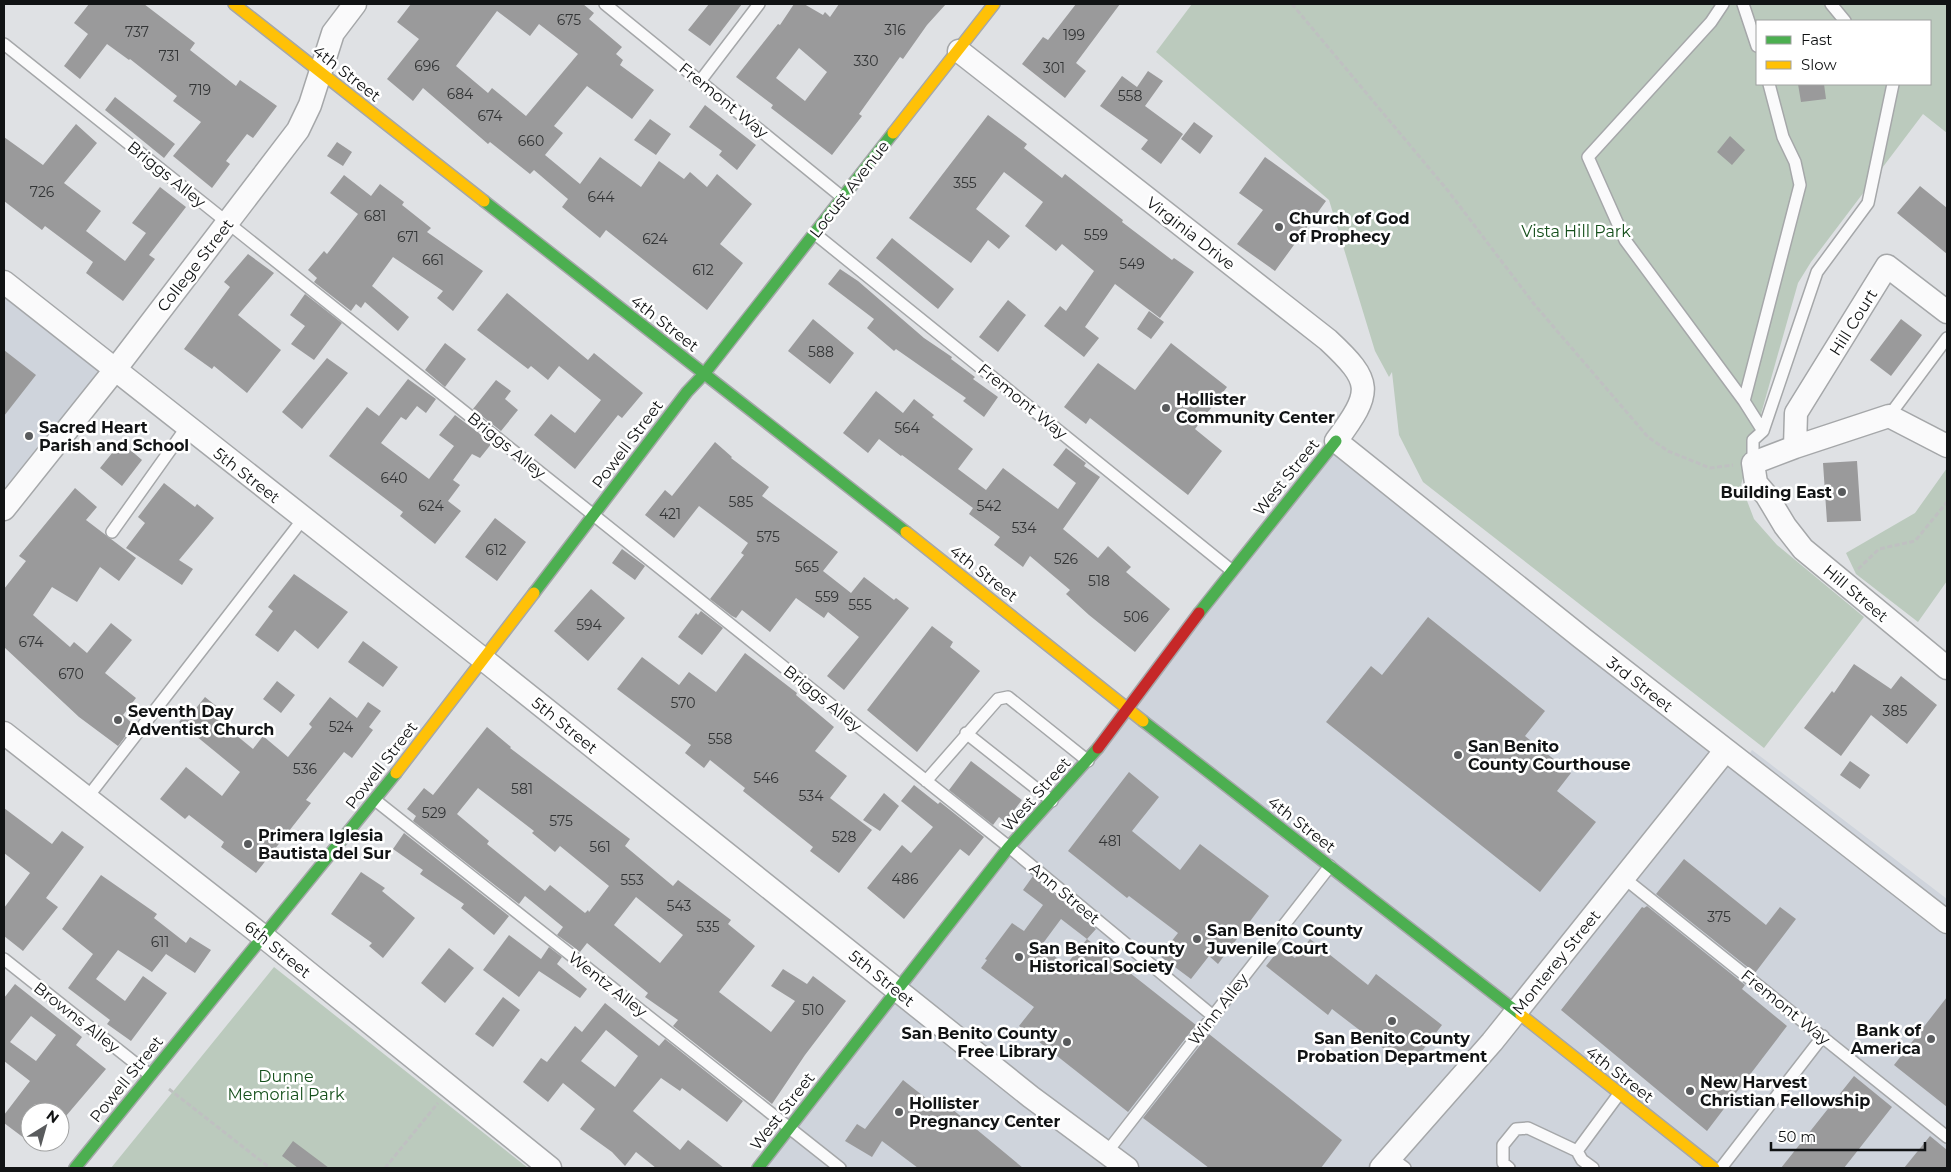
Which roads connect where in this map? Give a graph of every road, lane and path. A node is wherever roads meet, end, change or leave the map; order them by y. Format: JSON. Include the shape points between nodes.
{"nodes":[{"id":1,"x":234,"y":4,"type":"edge"},
{"id":2,"x":355,"y":4,"type":"edge"},
{"id":3,"x":605,"y":4,"type":"edge"},
{"id":4,"x":759,"y":4,"type":"edge"},
{"id":5,"x":994,"y":4,"type":"edge"},
{"id":6,"x":1292,"y":4,"type":"edge"},
{"id":7,"x":1723,"y":4,"type":"edge"},
{"id":8,"x":1743,"y":4,"type":"edge"},
{"id":9,"x":1831,"y":4,"type":"edge"},
{"id":10,"x":1844,"y":20,"type":"edge"},
{"id":11,"x":1756,"y":43,"type":"edge"},
{"id":12,"x":4,"y":44,"type":"edge"},
{"id":13,"x":959,"y":51,"type":"junction"},
{"id":14,"x":320,"y":72,"type":"junction"},
{"id":15,"x":701,"y":80,"type":"junction"},
{"id":16,"x":1769,"y":85,"type":"edge"},
{"id":17,"x":1893,"y":85,"type":"edge"},
{"id":18,"x":842,"y":197,"type":"junction"},
{"id":19,"x":229,"y":223,"type":"junction"},
{"id":20,"x":814,"y":233,"type":"junction"},
{"id":21,"x":4,"y":282,"type":"edge"},
{"id":22,"x":1947,"y":312,"type":"edge"},
{"id":23,"x":1947,"y":338,"type":"edge"},
{"id":24,"x":114,"y":371,"type":"junction"},
{"id":25,"x":704,"y":374,"type":"junction"},
{"id":26,"x":1744,"y":401,"type":"junction"},
{"id":27,"x":1888,"y":416,"type":"junction"},
{"id":28,"x":186,"y":428,"type":"junction"},
{"id":29,"x":1763,"y":431,"type":"junction"},
{"id":30,"x":1336,"y":441,"type":"junction"},
{"id":31,"x":1795,"y":446,"type":"junction"},
{"id":32,"x":1947,"y":446,"type":"edge"},
{"id":33,"x":1753,"y":463,"type":"junction"},
{"id":34,"x":1947,"y":502,"type":"edge"},
{"id":35,"x":4,"y":509,"type":"edge"},
{"id":36,"x":593,"y":515,"type":"junction"},
{"id":37,"x":303,"y":519,"type":"junction"},
{"id":38,"x":112,"y":532,"type":"dead end"},
{"id":39,"x":1231,"y":570,"type":"junction"},
{"id":40,"x":1844,"y":584,"type":"junction"},
{"id":41,"x":483,"y":659,"type":"junction"},
{"id":42,"x":1947,"y":668,"type":"edge"},
{"id":43,"x":1128,"y":710,"type":"junction"},
{"id":44,"x":4,"y":733,"type":"edge"},
{"id":45,"x":966,"y":733,"type":"junction"},
{"id":46,"x":1725,"y":750,"type":"junction"},
{"id":47,"x":1088,"y":761,"type":"junction"},
{"id":48,"x":926,"y":781,"type":"junction"},
{"id":49,"x":87,"y":798,"type":"junction"},
{"id":50,"x":375,"y":800,"type":"junction"},
{"id":51,"x":1052,"y":801,"type":"junction"},
{"id":52,"x":1009,"y":847,"type":"junction"},
{"id":53,"x":1330,"y":866,"type":"junction"},
{"id":54,"x":1624,"y":878,"type":"junction"},
{"id":55,"x":1947,"y":922,"type":"edge"},
{"id":56,"x":264,"y":938,"type":"junction"},
{"id":57,"x":4,"y":960,"type":"edge"},
{"id":58,"x":897,"y":990,"type":"junction"},
{"id":59,"x":1515,"y":1012,"type":"junction"},
{"id":60,"x":1213,"y":1016,"type":"junction"},
{"id":61,"x":1823,"y":1036,"type":"junction"},
{"id":62,"x":150,"y":1075,"type":"junction"},
{"id":63,"x":449,"y":1088,"type":"junction"},
{"id":64,"x":1619,"y":1094,"type":"junction"},
{"id":65,"x":789,"y":1127,"type":"junction"},
{"id":66,"x":1947,"y":1137,"type":"edge"},
{"id":67,"x":1577,"y":1151,"type":"junction"},
{"id":68,"x":1107,"y":1152,"type":"junction"},
{"id":69,"x":1392,"y":1164,"type":"edge"},
{"id":70,"x":75,"y":1168,"type":"edge"},
{"id":71,"x":270,"y":1168,"type":"edge"},
{"id":72,"x":385,"y":1168,"type":"edge"},
{"id":73,"x":550,"y":1168,"type":"edge"},
{"id":74,"x":758,"y":1168,"type":"edge"},
{"id":75,"x":840,"y":1168,"type":"edge"},
{"id":76,"x":1127,"y":1168,"type":"edge"},
{"id":77,"x":1508,"y":1168,"type":"edge"},
{"id":78,"x":1592,"y":1168,"type":"edge"},
{"id":79,"x":1714,"y":1168,"type":"edge"},
{"id":80,"x":1721,"y":1168,"type":"edge"}],
"edges":[{"from":1,"to":14,"type":"street","name":"4th Street"},
{"from":2,"to":14,"type":"street","name":"College Street","via":[[333,33]]},
{"from":3,"to":15,"type":"lane","name":"Fremont Way"},
{"from":4,"to":15,"type":"lane"},
{"from":5,"to":13,"type":"street","name":"Locust Avenue"},
{"from":6,"to":33,"type":"path","via":[[1448,192],[1534,304],[1648,437],[1668,451],[1710,468]]},
{"from":7,"to":26,"type":"lane","via":[[1711,22],[1588,157],[1624,240]]},
{"from":8,"to":11,"type":"lane"},
{"from":9,"to":10,"type":"lane"},
{"from":12,"to":19,"type":"lane","name":"Briggs Alley"},
{"from":13,"to":18,"type":"street","name":"Locust Avenue"},
{"from":13,"to":30,"type":"street","name":"Virginia Drive","via":[[1328,340],[1353,364],[1362,379],[1363,394],[1351,422]]},
{"from":14,"to":19,"type":"street","name":"College Street","via":[[298,130]]},
{"from":14,"to":25,"type":"street","name":"4th Street"},
{"from":15,"to":18,"type":"lane","name":"Fremont Way"},
{"from":16,"to":26,"type":"lane","via":[[1800,185]]},
{"from":17,"to":29,"type":"lane","via":[[1868,203],[1817,272]]},
{"from":18,"to":20,"type":"street","name":"Locust Avenue"},
{"from":19,"to":24,"type":"street","name":"College Street"},
{"from":19,"to":36,"type":"lane","name":"Briggs Alley"},
{"from":20,"to":25,"type":"street","name":"Locust Avenue"},
{"from":20,"to":39,"type":"lane","name":"Fremont Way"},
{"from":21,"to":24,"type":"street","name":"5th Street"},
{"from":22,"to":31,"type":"street","name":"Hill Court","via":[[1887,266],[1796,413]]},
{"from":23,"to":27,"type":"lane"},
{"from":24,"to":28,"type":"street","name":"5th Street"},
{"from":24,"to":35,"type":"street","name":"College Street"},
{"from":25,"to":36,"type":"street","name":"Powell Street"},
{"from":25,"to":43,"type":"street","name":"4th Street"},
{"from":26,"to":29,"type":"lane"},
{"from":27,"to":31,"type":"street"},
{"from":27,"to":32,"type":"street"},
{"from":28,"to":37,"type":"street","name":"5th Street"},
{"from":28,"to":38,"type":"lane"},
{"from":29,"to":33,"type":"lane","via":[[1753,440]]},
{"from":30,"to":39,"type":"street","name":"West Street"},
{"from":30,"to":46,"type":"street","name":"3rd Street"},
{"from":31,"to":33,"type":"street"},
{"from":33,"to":40,"type":"street","name":"Hill Street","via":[[1756,483],[1803,549]]},
{"from":34,"to":40,"type":"path","via":[[1914,541],[1879,549]]},
{"from":36,"to":41,"type":"street","name":"Powell Street"},
{"from":36,"to":48,"type":"lane","name":"Briggs Alley"},
{"from":37,"to":41,"type":"street","name":"5th Street"},
{"from":37,"to":49,"type":"lane"},
{"from":39,"to":43,"type":"street","name":"West Street"},
{"from":40,"to":42,"type":"street","name":"Hill Street"},
{"from":41,"to":50,"type":"street","name":"Powell Street"},
{"from":41,"to":58,"type":"street","name":"5th Street"},
{"from":43,"to":47,"type":"street","name":"West Street"},
{"from":43,"to":53,"type":"street","name":"4th Street"},
{"from":44,"to":49,"type":"street","name":"6th Street"},
{"from":45,"to":47,"type":"lane","via":[[998,699],[1008,697]]},
{"from":45,"to":48,"type":"lane"},
{"from":45,"to":51,"type":"lane"},
{"from":46,"to":54,"type":"street","name":"Monterey Street"},
{"from":46,"to":55,"type":"street","name":"3rd Street"},
{"from":47,"to":51,"type":"street","name":"West Street"},
{"from":48,"to":52,"type":"lane","name":"Briggs Alley"},
{"from":49,"to":56,"type":"street","name":"6th Street"},
{"from":50,"to":56,"type":"street","name":"Powell Street"},
{"from":50,"to":65,"type":"lane","name":"Wentz Alley"},
{"from":51,"to":52,"type":"street","name":"West Street"},
{"from":52,"to":58,"type":"street","name":"West Street"},
{"from":52,"to":60,"type":"lane","name":"Ann Street"},
{"from":53,"to":59,"type":"street","name":"4th Street"},
{"from":53,"to":60,"type":"lane","name":"Winn Alley"},
{"from":54,"to":59,"type":"street","name":"Monterey Street"},
{"from":54,"to":61,"type":"lane","name":"Fremont Way"},
{"from":56,"to":62,"type":"street","name":"Powell Street"},
{"from":56,"to":63,"type":"street","name":"6th Street"},
{"from":57,"to":62,"type":"lane","name":"Browns Alley"},
{"from":58,"to":65,"type":"street","name":"West Street"},
{"from":58,"to":68,"type":"street","name":"5th Street","via":[[1031,1097]]},
{"from":59,"to":64,"type":"street","name":"4th Street"},
{"from":59,"to":69,"type":"street","name":"Monterey Street"},
{"from":60,"to":68,"type":"lane","name":"Winn Alley"},
{"from":61,"to":66,"type":"lane","name":"Fremont Way"},
{"from":61,"to":80,"type":"lane"},
{"from":62,"to":70,"type":"street","name":"Powell Street"},
{"from":62,"to":71,"type":"path"},
{"from":63,"to":72,"type":"path"},
{"from":63,"to":73,"type":"street","name":"6th Street"},
{"from":64,"to":67,"type":"lane"},
{"from":64,"to":79,"type":"street","name":"4th Street"},
{"from":65,"to":74,"type":"street","name":"West Street"},
{"from":65,"to":75,"type":"lane","name":"Wentz Alley"},
{"from":67,"to":77,"type":"lane","via":[[1528,1128],[1516,1129],[1503,1145],[1504,1163]]},
{"from":67,"to":78,"type":"lane"},
{"from":68,"to":76,"type":"street","name":"5th Street"}]}
